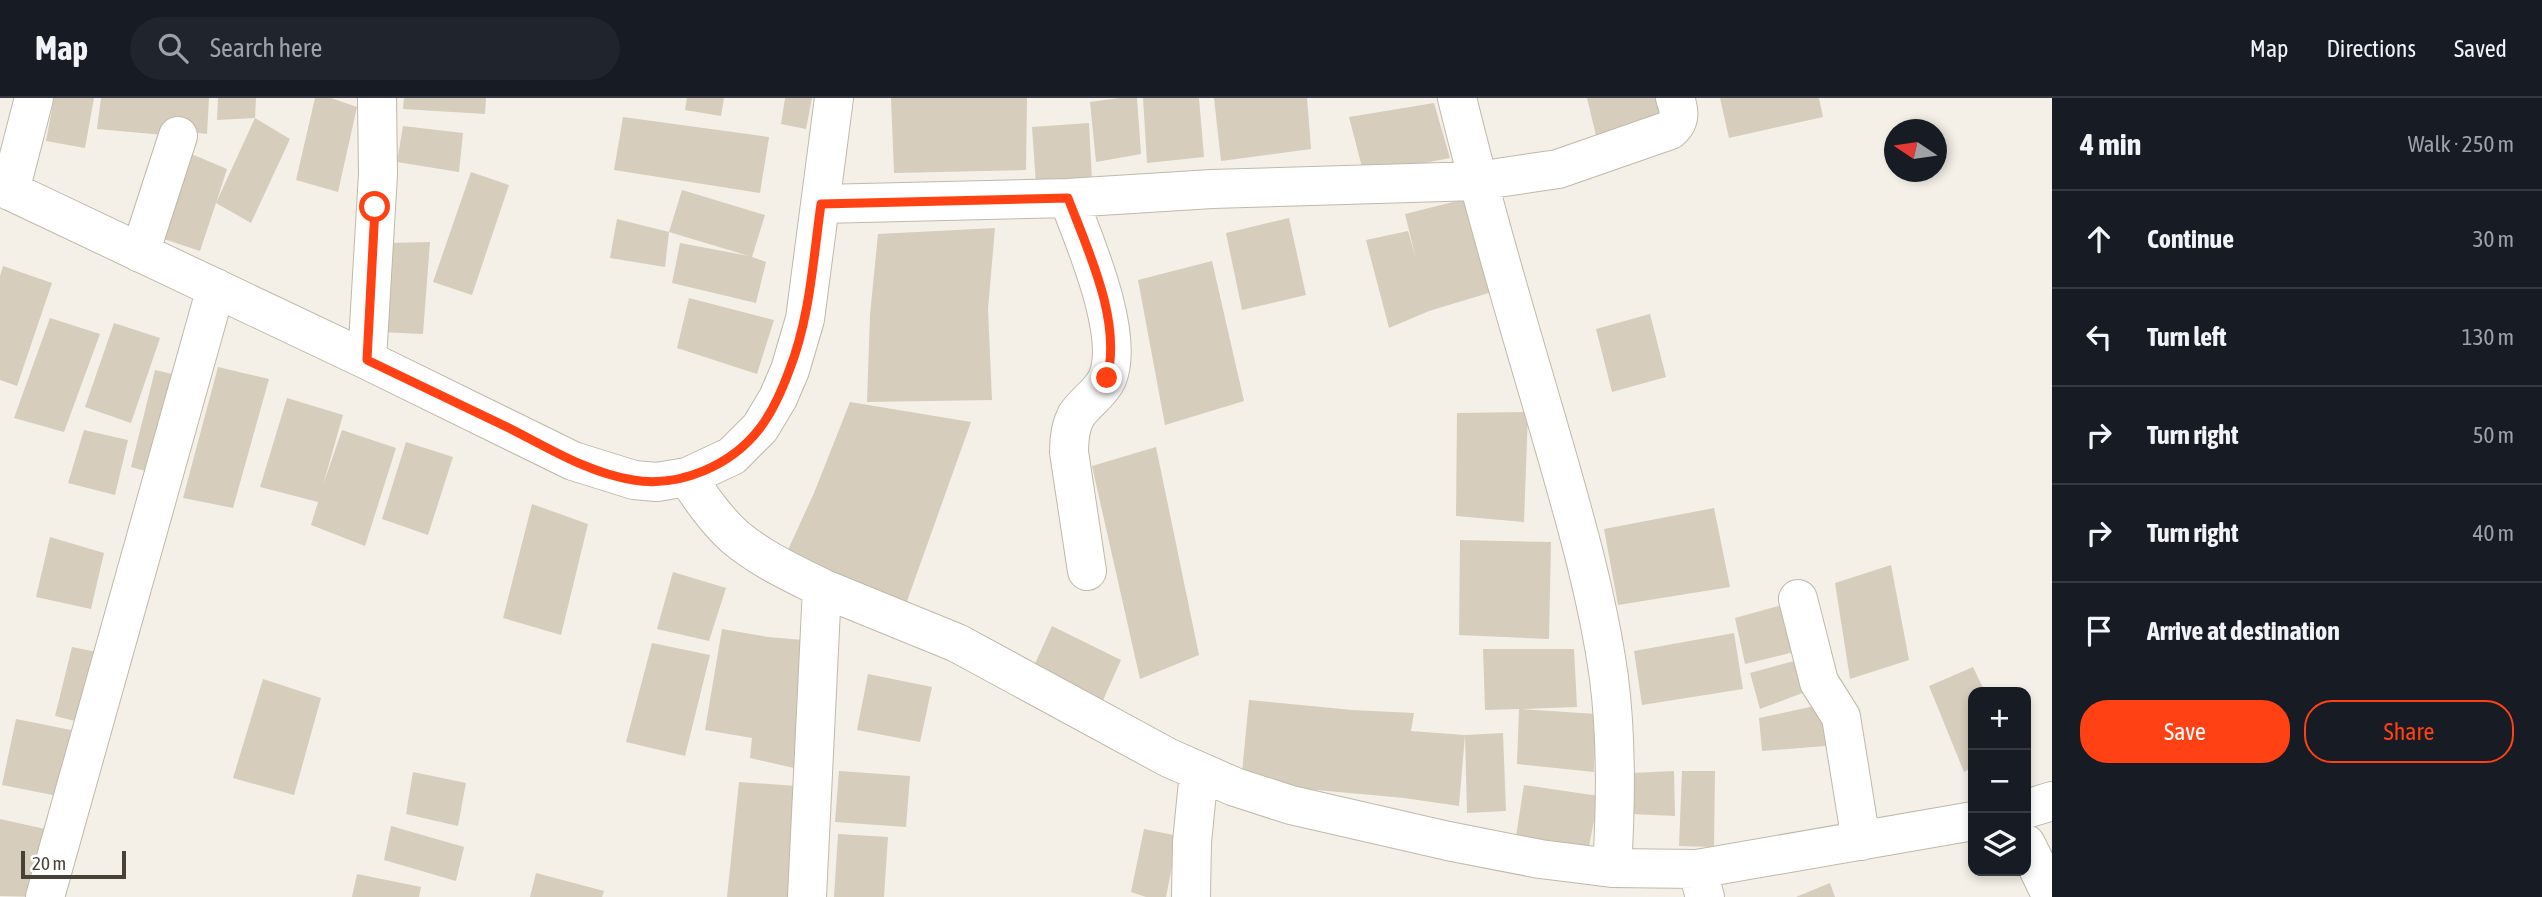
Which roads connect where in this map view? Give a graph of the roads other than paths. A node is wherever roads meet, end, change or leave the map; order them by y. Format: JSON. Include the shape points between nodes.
{"nodes":[{"id":1,"x":34,"y":98,"type":"edge"},
{"id":2,"x":377,"y":98,"type":"edge"},
{"id":3,"x":834,"y":98,"type":"edge"},
{"id":4,"x":1457,"y":98,"type":"edge"},
{"id":5,"x":1675,"y":98,"type":"edge"},
{"id":6,"x":178,"y":136,"type":"dead end"},
{"id":7,"x":1477,"y":181,"type":"junction"},
{"id":8,"x":5,"y":189,"type":"edge"},
{"id":9,"x":1068,"y":198,"type":"junction"},
{"id":10,"x":821,"y":204,"type":"junction"},
{"id":11,"x":140,"y":253,"type":"junction"},
{"id":12,"x":216,"y":288,"type":"junction"},
{"id":13,"x":367,"y":360,"type":"junction"},
{"id":14,"x":687,"y":477,"type":"junction"},
{"id":15,"x":1087,"y":571,"type":"dead end"},
{"id":16,"x":822,"y":588,"type":"junction"},
{"id":17,"x":1798,"y":599,"type":"dead end"},
{"id":18,"x":1199,"y":772,"type":"junction"},
{"id":19,"x":2052,"y":801,"type":"edge"},
{"id":20,"x":2031,"y":807,"type":"edge"},
{"id":21,"x":1968,"y":822,"type":"edge"},
{"id":22,"x":1861,"y":841,"type":"junction"},
{"id":23,"x":2031,"y":854,"type":"edge"},
{"id":24,"x":1612,"y":868,"type":"junction"},
{"id":25,"x":1701,"y":883,"type":"edge"},
{"id":26,"x":46,"y":897,"type":"edge"},
{"id":27,"x":807,"y":897,"type":"edge"},
{"id":28,"x":1191,"y":897,"type":"edge"},
{"id":29,"x":2052,"y":897,"type":"edge"}],
"edges":[{"from":1,"to":8,"type":"street"},
{"from":2,"to":13,"type":"street"},
{"from":3,"to":10,"type":"street"},
{"from":4,"to":7,"type":"street"},
{"from":5,"to":7,"type":"street","via":[[1679,116],[1670,130],[1558,169]]},
{"from":6,"to":11,"type":"street"},
{"from":7,"to":9,"type":"street"},
{"from":7,"to":24,"type":"street","via":[[1570,502],[1600,630],[1616,772]]},
{"from":8,"to":11,"type":"street"},
{"from":9,"to":10,"type":"street"},
{"from":9,"to":15,"type":"street","via":[[1103,294],[1112,360],[1107,378],[1077,415],[1070,435]]},
{"from":10,"to":14,"type":"street","via":[[805,319],[778,398],[760,428],[732,456]]},
{"from":11,"to":12,"type":"street"},
{"from":12,"to":13,"type":"street"},
{"from":12,"to":26,"type":"street"},
{"from":13,"to":14,"type":"street","via":[[585,465],[634,480]]},
{"from":14,"to":16,"type":"street","via":[[735,537],[768,561]]},
{"from":16,"to":18,"type":"street","via":[[957,642]]},
{"from":16,"to":27,"type":"street"},
{"from":17,"to":22,"type":"street","via":[[1819,682],[1841,717]]},
{"from":18,"to":24,"type":"street","via":[[1291,805],[1540,859]]},
{"from":18,"to":28,"type":"street"},
{"from":19,"to":20,"type":"street"},
{"from":21,"to":22,"type":"street"},
{"from":22,"to":25,"type":"street"},
{"from":23,"to":29,"type":"street"},
{"from":24,"to":25,"type":"street"}]}
